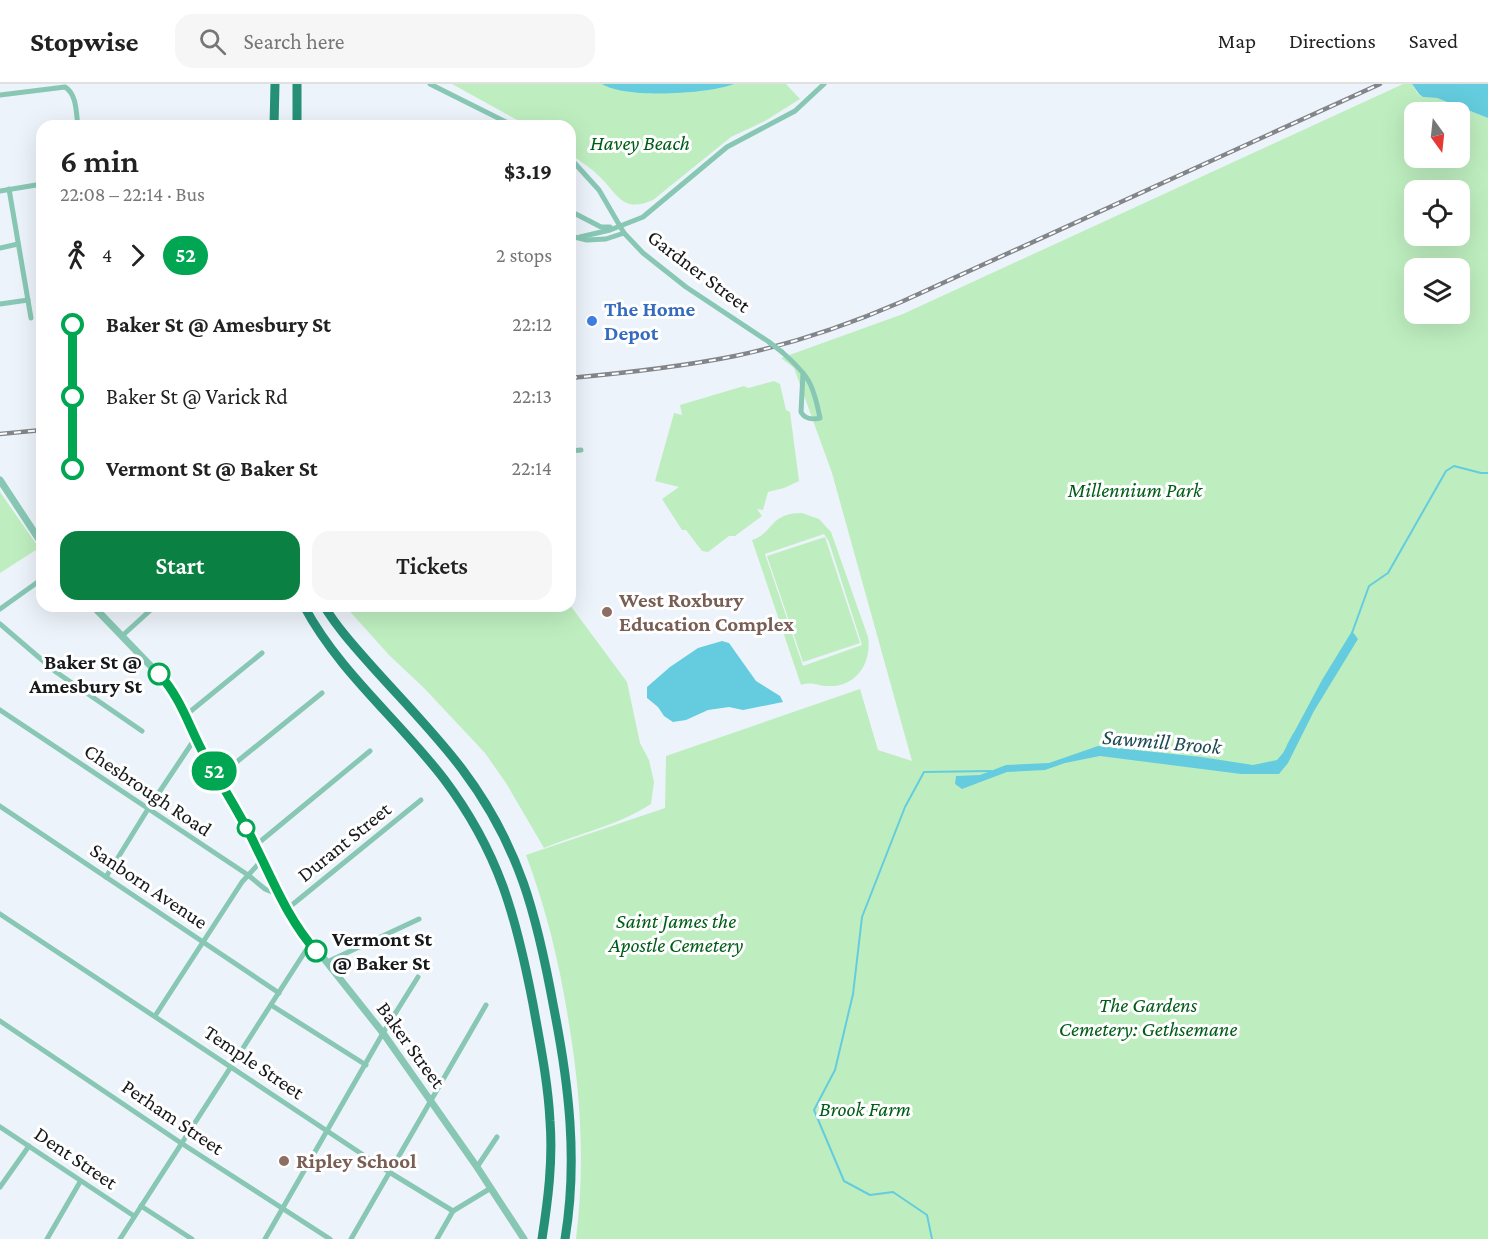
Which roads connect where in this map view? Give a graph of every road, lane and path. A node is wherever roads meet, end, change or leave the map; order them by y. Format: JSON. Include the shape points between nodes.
{"nodes":[{"id":1,"x":275,"y":84,"type":"edge"},
{"id":2,"x":297,"y":84,"type":"edge"},
{"id":3,"x":430,"y":84,"type":"edge"},
{"id":4,"x":824,"y":84,"type":"edge"},
{"id":5,"x":0,"y":95,"type":"edge"},
{"id":6,"x":77,"y":120,"type":"edge"},
{"id":7,"x":274,"y":120,"type":"edge"},
{"id":8,"x":297,"y":120,"type":"edge"},
{"id":9,"x":502,"y":120,"type":"edge"},
{"id":10,"x":576,"y":164,"type":"edge"},
{"id":11,"x":36,"y":185,"type":"edge"},
{"id":12,"x":9,"y":189,"type":"junction"},
{"id":13,"x":0,"y":191,"type":"edge"},
{"id":14,"x":576,"y":214,"type":"edge"},
{"id":15,"x":620,"y":225,"type":"junction"},
{"id":16,"x":624,"y":233,"type":"junction"},
{"id":17,"x":576,"y":237,"type":"edge"},
{"id":18,"x":579,"y":237,"type":"junction"},
{"id":19,"x":18,"y":244,"type":"junction"},
{"id":20,"x":0,"y":248,"type":"edge"},
{"id":21,"x":28,"y":300,"type":"junction"},
{"id":22,"x":0,"y":304,"type":"edge"},
{"id":23,"x":31,"y":318,"type":"dead end"},
{"id":24,"x":803,"y":373,"type":"junction"},
{"id":25,"x":576,"y":450,"type":"edge"},
{"id":26,"x":581,"y":450,"type":"dead end"},
{"id":27,"x":0,"y":480,"type":"edge"},
{"id":28,"x":36,"y":535,"type":"edge"},
{"id":29,"x":36,"y":583,"type":"edge"},
{"id":30,"x":0,"y":609,"type":"edge"},
{"id":31,"x":99,"y":612,"type":"edge"},
{"id":32,"x":148,"y":612,"type":"edge"},
{"id":33,"x":308,"y":612,"type":"edge"},
{"id":34,"x":328,"y":612,"type":"edge"},
{"id":35,"x":0,"y":624,"type":"edge"},
{"id":36,"x":122,"y":636,"type":"junction"},
{"id":37,"x":261,"y":653,"type":"dead end"},
{"id":38,"x":322,"y":693,"type":"dead end"},
{"id":39,"x":0,"y":710,"type":"edge"},
{"id":40,"x":186,"y":715,"type":"junction"},
{"id":41,"x":420,"y":720,"type":"junction"},
{"id":42,"x":142,"y":731,"type":"dead end"},
{"id":43,"x":405,"y":733,"type":"junction"},
{"id":44,"x":196,"y":737,"type":"junction"},
{"id":45,"x":370,"y":752,"type":"dead end"},
{"id":46,"x":218,"y":777,"type":"junction"},
{"id":47,"x":421,"y":800,"type":"dead end"},
{"id":48,"x":0,"y":806,"type":"edge"},
{"id":49,"x":148,"y":809,"type":"junction"},
{"id":50,"x":256,"y":845,"type":"junction"},
{"id":51,"x":262,"y":860,"type":"junction"},
{"id":52,"x":248,"y":875,"type":"junction"},
{"id":53,"x":106,"y":877,"type":"junction"},
{"id":54,"x":279,"y":895,"type":"junction"},
{"id":55,"x":287,"y":909,"type":"junction"},
{"id":56,"x":0,"y":914,"type":"edge"},
{"id":57,"x":419,"y":918,"type":"dead end"},
{"id":58,"x":203,"y":943,"type":"junction"},
{"id":59,"x":310,"y":944,"type":"junction"},
{"id":60,"x":327,"y":962,"type":"junction"},
{"id":61,"x":417,"y":977,"type":"dead end"},
{"id":62,"x":279,"y":993,"type":"junction"},
{"id":63,"x":271,"y":1005,"type":"junction"},
{"id":64,"x":486,"y":1005,"type":"dead end"},
{"id":65,"x":155,"y":1016,"type":"junction"},
{"id":66,"x":0,"y":1021,"type":"edge"},
{"id":67,"x":383,"y":1033,"type":"junction"},
{"id":68,"x":366,"y":1065,"type":"junction"},
{"id":69,"x":230,"y":1066,"type":"junction"},
{"id":70,"x":430,"y":1100,"type":"junction"},
{"id":71,"x":0,"y":1127,"type":"edge"},
{"id":72,"x":328,"y":1131,"type":"junction"},
{"id":73,"x":497,"y":1137,"type":"dead end"},
{"id":74,"x":181,"y":1143,"type":"junction"},
{"id":75,"x":29,"y":1146,"type":"junction"},
{"id":76,"x":477,"y":1167,"type":"junction"},
{"id":77,"x":389,"y":1172,"type":"junction"},
{"id":78,"x":80,"y":1182,"type":"junction"},
{"id":79,"x":0,"y":1187,"type":"edge"},
{"id":80,"x":491,"y":1188,"type":"junction"},
{"id":81,"x":141,"y":1206,"type":"junction"},
{"id":82,"x":282,"y":1209,"type":"junction"},
{"id":83,"x":453,"y":1211,"type":"junction"},
{"id":84,"x":134,"y":1216,"type":"junction"},
{"id":85,"x":47,"y":1239,"type":"edge"},
{"id":86,"x":120,"y":1239,"type":"edge"},
{"id":87,"x":192,"y":1239,"type":"edge"},
{"id":88,"x":265,"y":1239,"type":"edge"},
{"id":89,"x":330,"y":1239,"type":"edge"},
{"id":90,"x":351,"y":1239,"type":"edge"},
{"id":91,"x":437,"y":1239,"type":"edge"},
{"id":92,"x":524,"y":1239,"type":"edge"},
{"id":93,"x":542,"y":1239,"type":"edge"},
{"id":94,"x":565,"y":1239,"type":"edge"}],
"edges":[{"from":1,"to":7,"type":"highway"},
{"from":2,"to":8,"type":"highway"},
{"from":3,"to":9,"type":"street"},
{"from":4,"to":15,"type":"street","via":[[795,111],[727,147],[643,217]]},
{"from":5,"to":6,"type":"street","via":[[65,87],[74,97]]},
{"from":10,"to":15,"type":"street","via":[[600,190]]},
{"from":11,"to":12,"type":"street"},
{"from":12,"to":13,"type":"street"},
{"from":12,"to":19,"type":"street"},
{"from":14,"to":15,"type":"street","name":"Gardner Street","via":[[601,227]]},
{"from":15,"to":16,"type":"street","name":"Gardner Street"},
{"from":15,"to":18,"type":"street"},
{"from":16,"to":18,"type":"street","via":[[606,239]]},
{"from":16,"to":24,"type":"street","name":"Gardner Street","bridge":true,"via":[[686,287],[769,342]]},
{"from":17,"to":18,"type":"street"},
{"from":19,"to":20,"type":"street"},
{"from":19,"to":21,"type":"street"},
{"from":21,"to":22,"type":"street"},
{"from":21,"to":23,"type":"street"},
{"from":24,"to":24,"type":"street","name":"Gardner Street","via":[[801,412],[809,419],[820,418],[811,383]]},
{"from":25,"to":26,"type":"street"},
{"from":27,"to":28,"type":"street"},
{"from":29,"to":30,"type":"street"},
{"from":31,"to":36,"type":"street","name":"Baker Street"},
{"from":32,"to":36,"type":"street"},
{"from":33,"to":43,"type":"highway","via":[[334,654]]},
{"from":34,"to":41,"type":"highway"},
{"from":35,"to":42,"type":"street","via":[[63,677]]},
{"from":36,"to":40,"type":"street","name":"Baker Street","via":[[171,687]]},
{"from":37,"to":40,"type":"street"},
{"from":38,"to":46,"type":"street"},
{"from":39,"to":49,"type":"street","name":"Chesbrough Road"},
{"from":40,"to":44,"type":"street","name":"Baker Street"},
{"from":41,"to":43,"type":"highway"},
{"from":41,"to":94,"type":"highway","via":[[488,807],[516,863],[536,920],[569,1101],[571,1175]]},
{"from":43,"to":93,"type":"highway","via":[[443,777],[477,828],[498,872],[518,930],[550,1110],[551,1164]]},
{"from":44,"to":46,"type":"street","name":"Baker Street"},
{"from":44,"to":49,"type":"street"},
{"from":45,"to":50,"type":"street"},
{"from":46,"to":50,"type":"street","name":"Baker Street"},
{"from":47,"to":55,"type":"street","name":"Durant Street"},
{"from":48,"to":53,"type":"street","name":"Sanborn Avenue"},
{"from":49,"to":52,"type":"street","name":"Chesbrough Road"},
{"from":49,"to":53,"type":"street"},
{"from":50,"to":51,"type":"street","name":"Baker Street"},
{"from":51,"to":52,"type":"street"},
{"from":51,"to":54,"type":"street","name":"Baker Street"},
{"from":52,"to":54,"type":"street","name":"Chesbrough Road"},
{"from":52,"to":58,"type":"street"},
{"from":53,"to":58,"type":"street","name":"Sanborn Avenue"},
{"from":54,"to":55,"type":"street","name":"Baker Street"},
{"from":55,"to":59,"type":"street","name":"Baker Street"},
{"from":56,"to":65,"type":"street","name":"Temple Street"},
{"from":57,"to":60,"type":"street"},
{"from":58,"to":62,"type":"street","name":"Sanborn Avenue"},
{"from":58,"to":65,"type":"street"},
{"from":59,"to":60,"type":"street","name":"Baker Street"},
{"from":59,"to":62,"type":"street"},
{"from":60,"to":67,"type":"street","name":"Baker Street"},
{"from":61,"to":67,"type":"street"},
{"from":62,"to":63,"type":"street"},
{"from":63,"to":68,"type":"street"},
{"from":63,"to":69,"type":"street"},
{"from":64,"to":70,"type":"street"},
{"from":65,"to":69,"type":"street","name":"Temple Street"},
{"from":66,"to":74,"type":"street","name":"Perham Street"},
{"from":67,"to":68,"type":"street"},
{"from":67,"to":70,"type":"street","name":"Baker Street"},
{"from":68,"to":72,"type":"street"},
{"from":69,"to":72,"type":"street","name":"Temple Street"},
{"from":69,"to":74,"type":"street"},
{"from":70,"to":76,"type":"street","name":"Baker Street"},
{"from":70,"to":77,"type":"street"},
{"from":71,"to":75,"type":"street","name":"Dent Street"},
{"from":72,"to":77,"type":"street","name":"Temple Street"},
{"from":72,"to":82,"type":"street"},
{"from":73,"to":76,"type":"street"},
{"from":74,"to":81,"type":"street"},
{"from":74,"to":82,"type":"street","name":"Perham Street"},
{"from":75,"to":78,"type":"street","name":"Dent Street"},
{"from":75,"to":79,"type":"street"},
{"from":76,"to":80,"type":"street","name":"Baker Street"},
{"from":77,"to":83,"type":"street","name":"Temple Street"},
{"from":77,"to":90,"type":"street"},
{"from":78,"to":84,"type":"street","name":"Dent Street"},
{"from":78,"to":85,"type":"street"},
{"from":80,"to":83,"type":"street"},
{"from":80,"to":92,"type":"street","name":"Baker Street"},
{"from":81,"to":84,"type":"street"},
{"from":81,"to":87,"type":"street"},
{"from":82,"to":88,"type":"street"},
{"from":82,"to":89,"type":"street","name":"Perham Street"},
{"from":83,"to":91,"type":"street"},
{"from":84,"to":86,"type":"street"}]}
